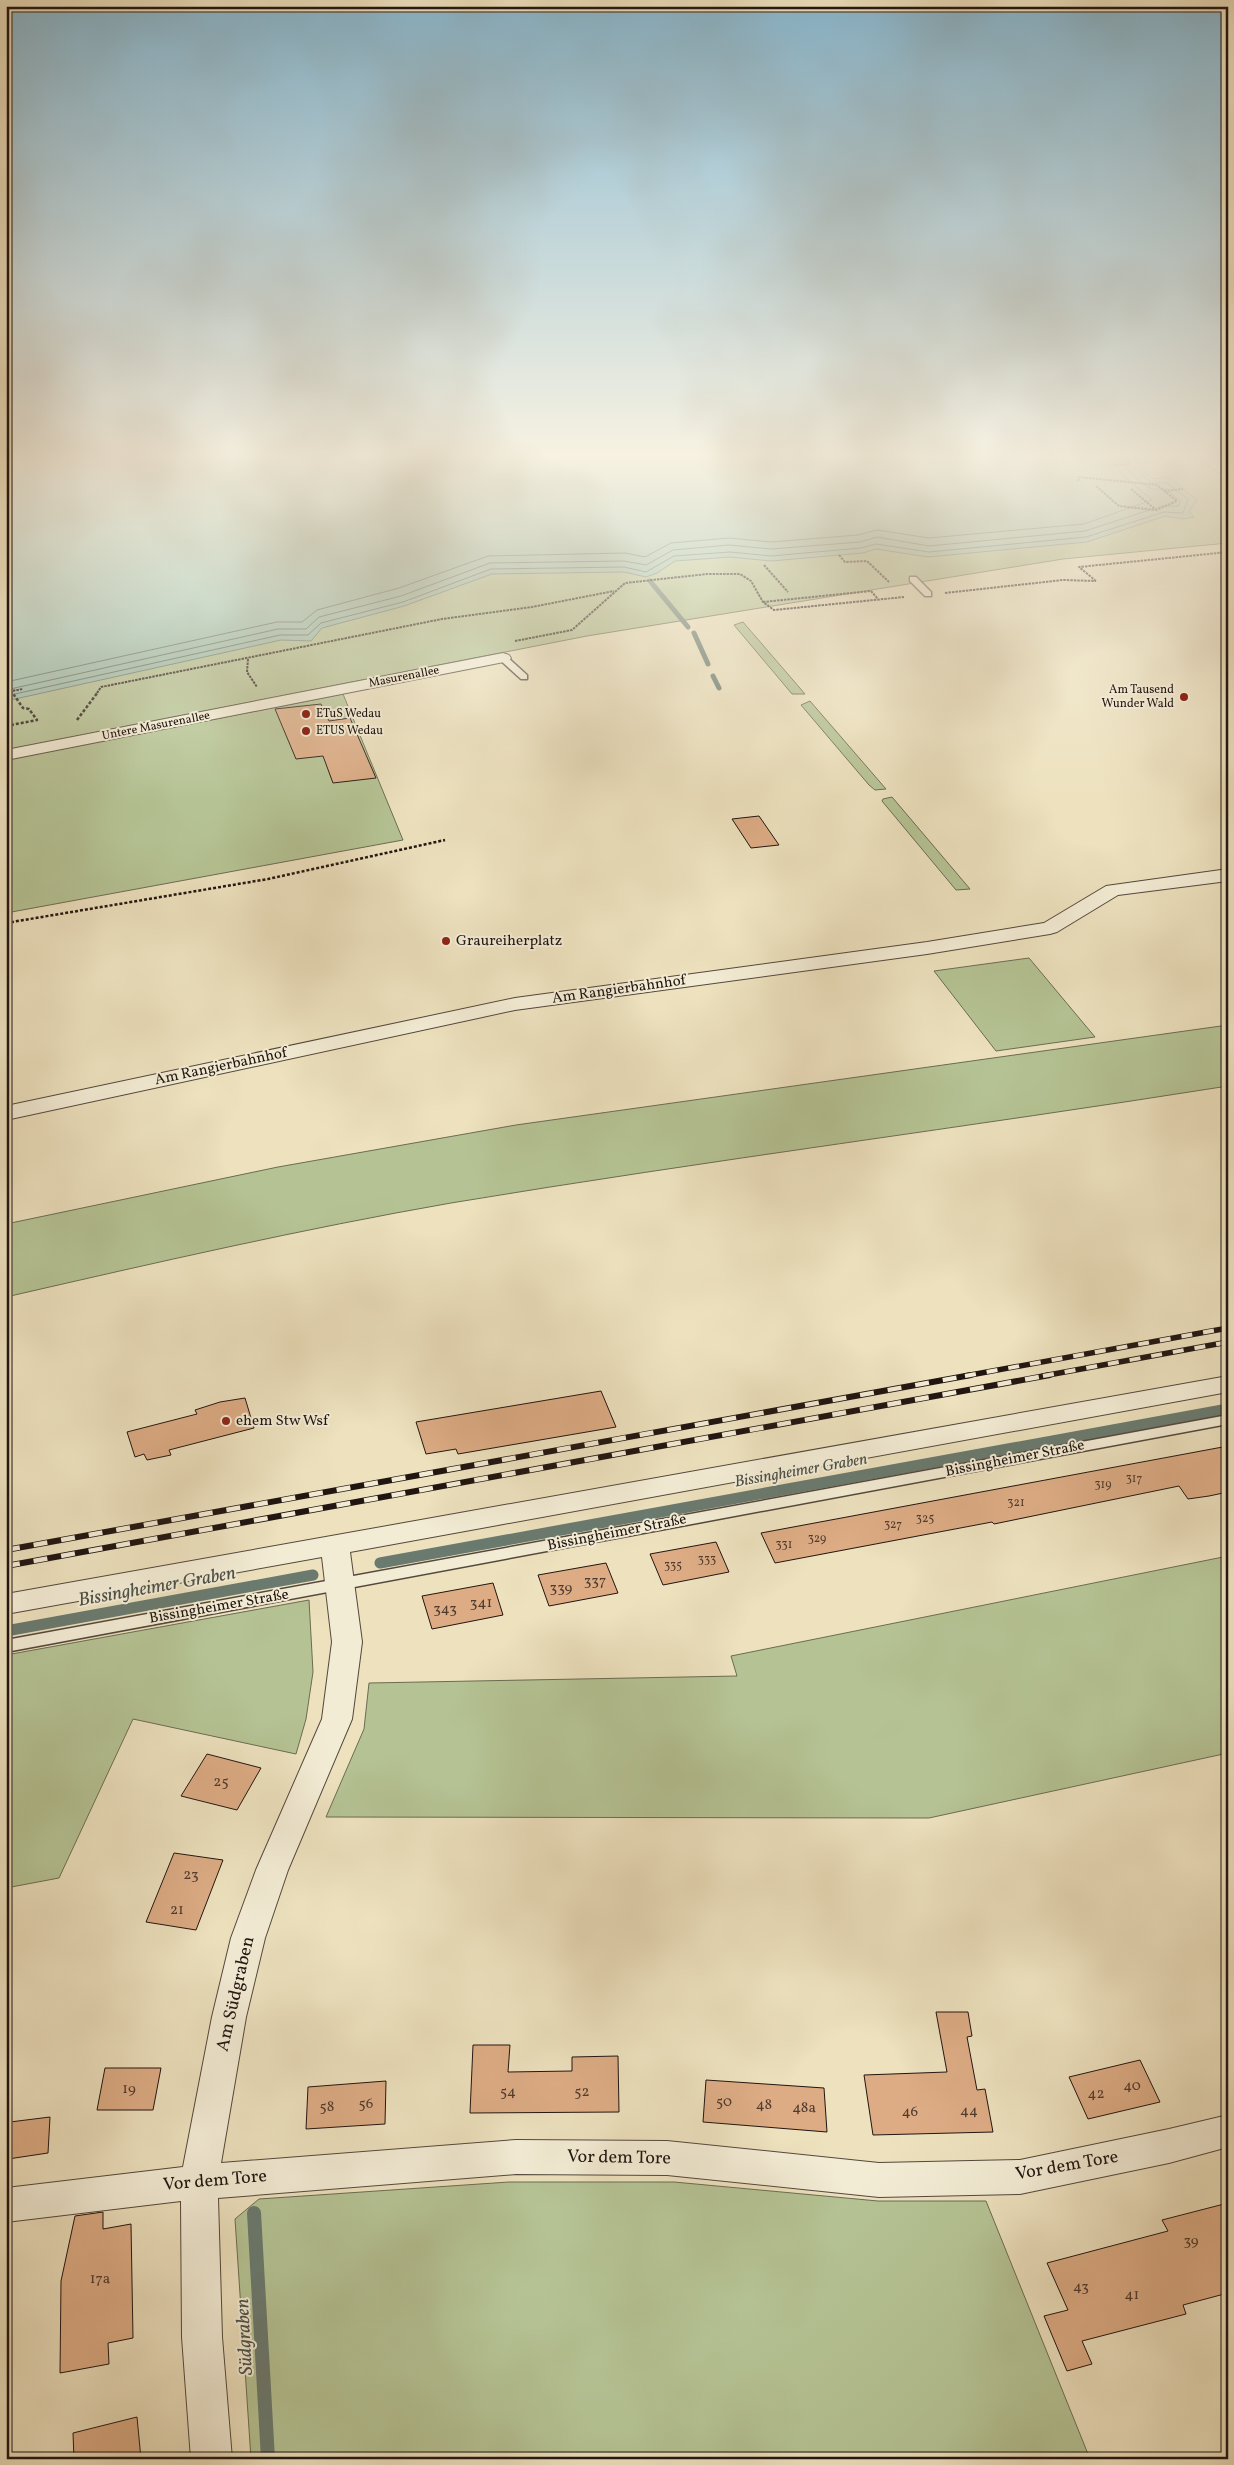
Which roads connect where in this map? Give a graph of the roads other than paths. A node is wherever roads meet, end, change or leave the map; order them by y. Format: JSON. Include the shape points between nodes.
{"nodes":[{"id":1,"x":913,"y":579,"type":"dead end"},
{"id":2,"x":928,"y":594,"type":"dead end"},
{"id":3,"x":503,"y":658,"type":"joint"},
{"id":4,"x":524,"y":677,"type":"dead end"},
{"id":5,"x":306,"y":697,"type":"joint"},
{"id":6,"x":6,"y":756,"type":"edge"},
{"id":7,"x":1228,"y":875,"type":"edge"},
{"id":8,"x":6,"y":1113,"type":"edge"},
{"id":9,"x":1228,"y":1384,"type":"edge"},
{"id":10,"x":1228,"y":1419,"type":"edge"},
{"id":11,"x":335,"y":1545,"type":"junction"},
{"id":12,"x":341,"y":1584,"type":"junction"},
{"id":13,"x":6,"y":1604,"type":"edge"},
{"id":14,"x":6,"y":1646,"type":"edge"},
{"id":15,"x":1228,"y":2131,"type":"edge"},
{"id":16,"x":199,"y":2182,"type":"junction"},
{"id":17,"x":6,"y":2205,"type":"edge"},
{"id":18,"x":212,"y":2459,"type":"edge"}],
"edges":[{"from":1,"to":2,"type":"lane"},
{"from":3,"to":4,"type":"lane"},
{"from":3,"to":5,"type":"street","name":"Masurenallee"},
{"from":5,"to":6,"type":"street","name":"Untere Masurenallee"},
{"from":7,"to":8,"type":"street","name":"Am Rangierbahnhof","via":[[1114,890],[1050,928],[907,951],[515,1004]]},
{"from":9,"to":11,"type":"street"},
{"from":10,"to":12,"type":"lane","name":"Bissingheimer Straße"},
{"from":11,"to":12,"type":"street","name":"Am Südgraben"},
{"from":11,"to":13,"type":"street"},
{"from":12,"to":14,"type":"lane","name":"Bissingheimer Straße"},
{"from":12,"to":16,"type":"street","name":"Am Südgraben","via":[[347,1642],[338,1719],[272,1870],[248,1938],[228,2017]]},
{"from":15,"to":16,"type":"street","name":"Vor dem Tore","via":[[1020,2177],[880,2180],[667,2158],[516,2156]]},
{"from":16,"to":17,"type":"street","name":"Vor dem Tore"},
{"from":16,"to":18,"type":"street","name":"Am Südgraben","via":[[202,2337]]}]}
